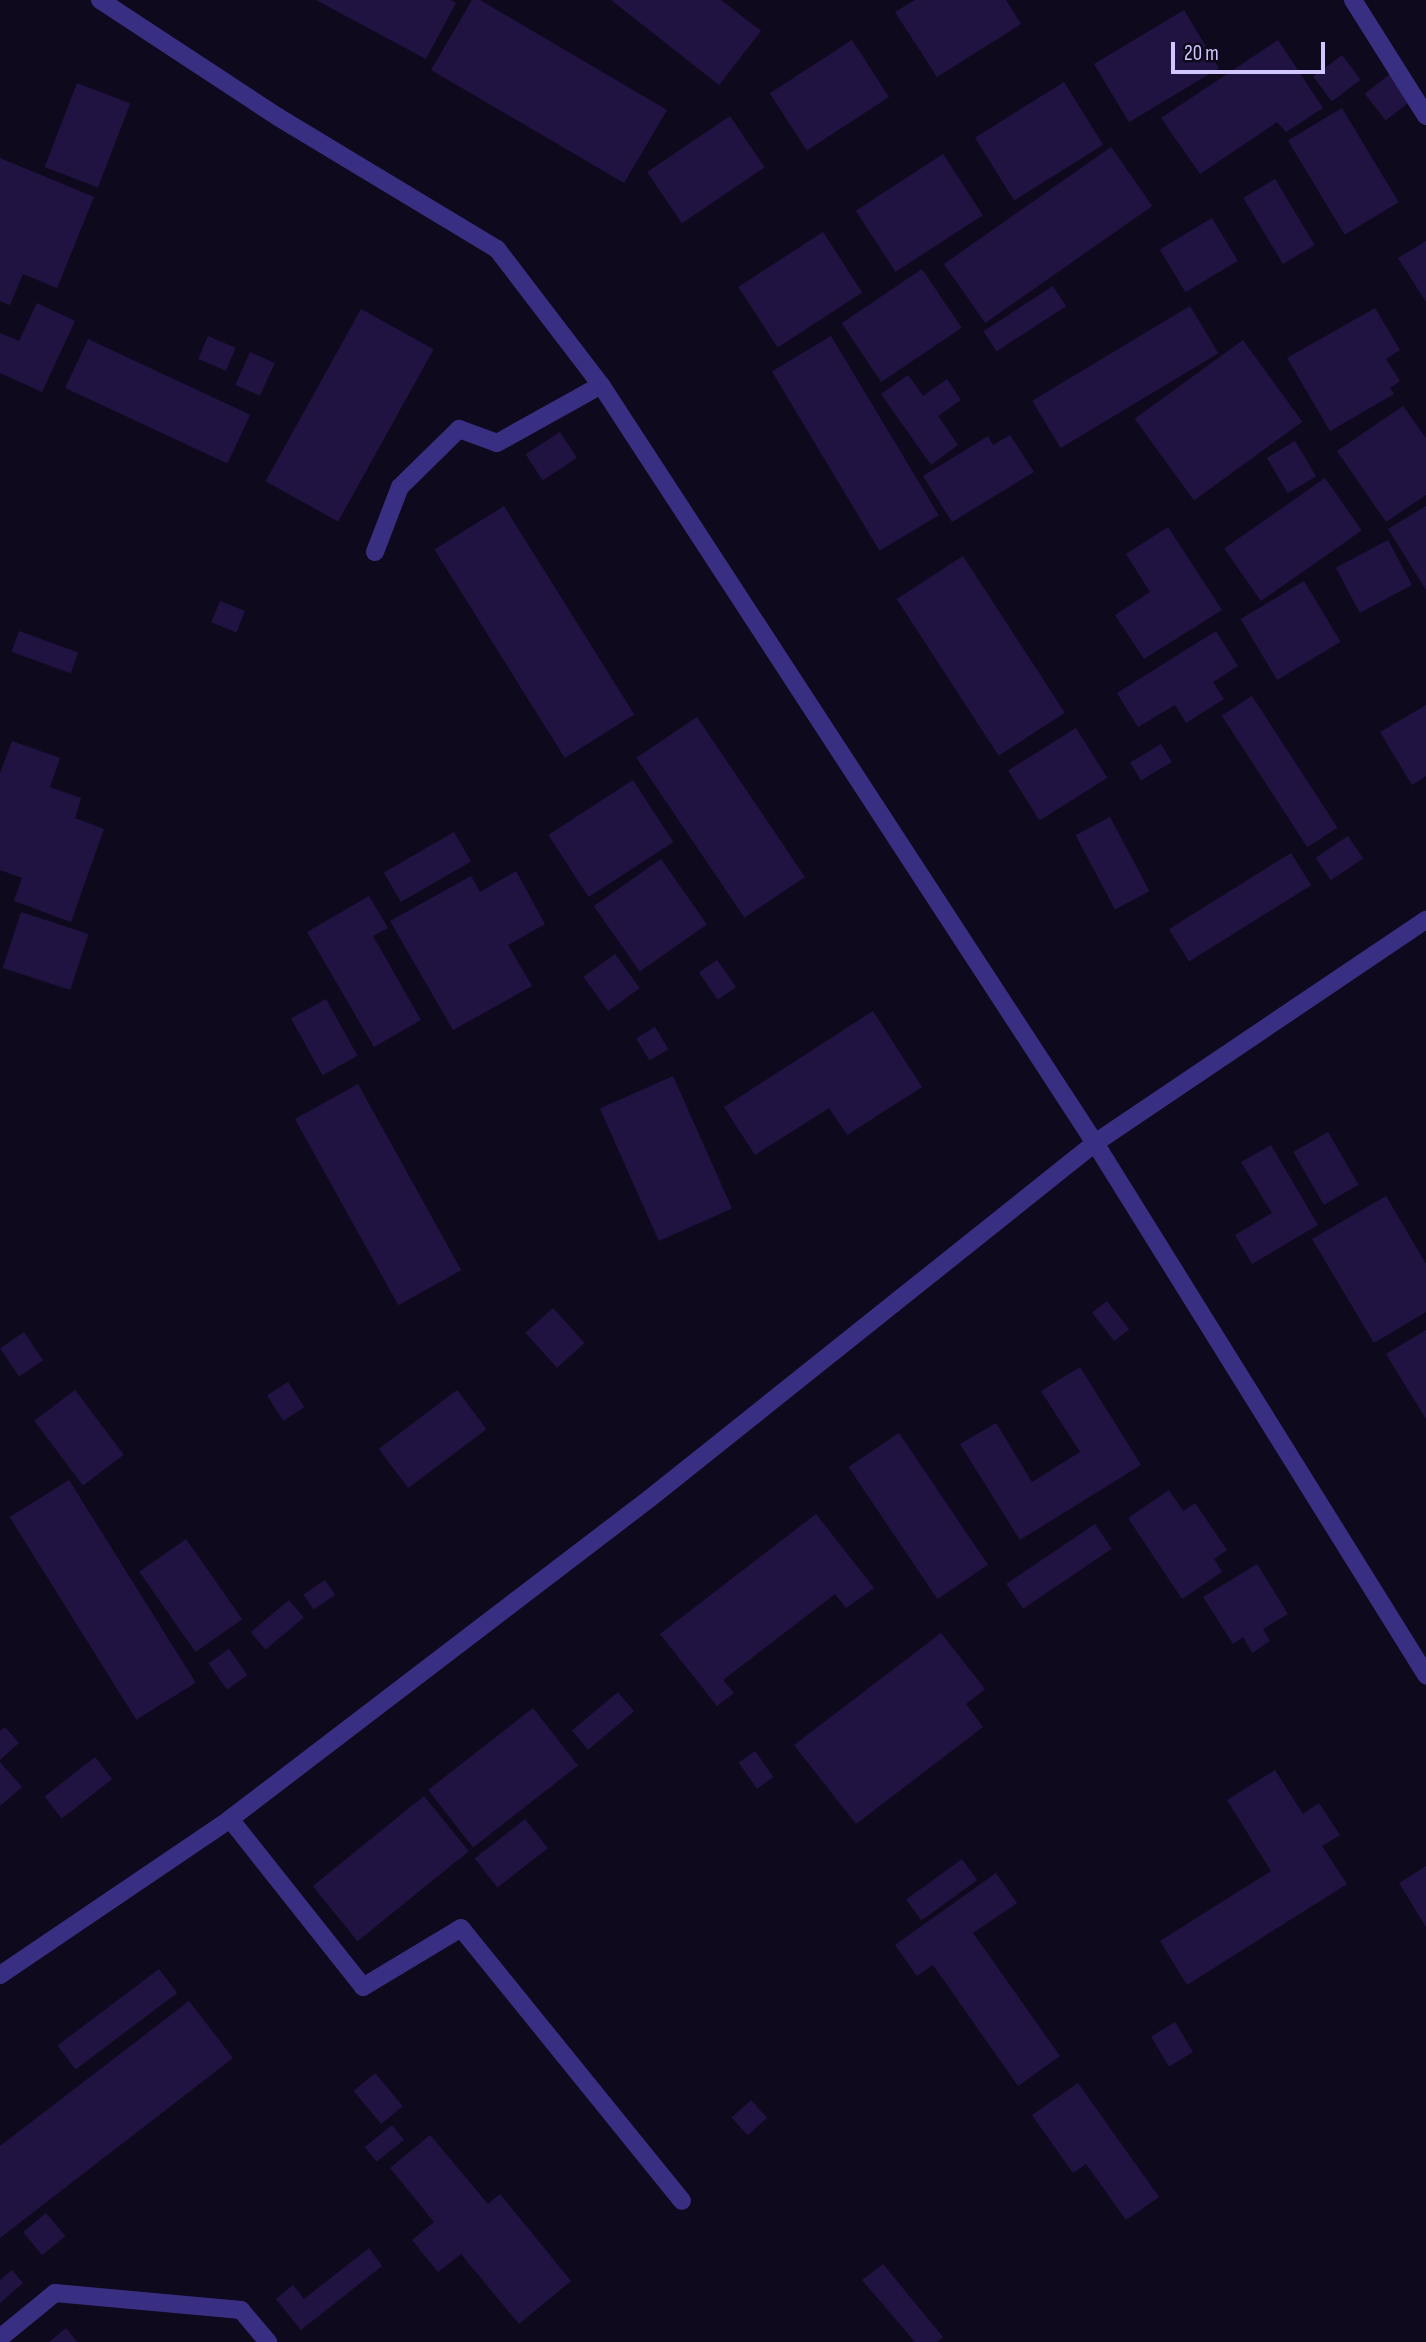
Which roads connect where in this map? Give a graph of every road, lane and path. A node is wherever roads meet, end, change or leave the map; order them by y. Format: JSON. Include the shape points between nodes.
{"nodes":[{"id":1,"x":100,"y":0,"type":"edge"},
{"id":2,"x":1353,"y":0,"type":"edge"},
{"id":3,"x":1426,"y":116,"type":"edge"},
{"id":4,"x":601,"y":385,"type":"junction"},
{"id":5,"x":375,"y":552,"type":"dead end"},
{"id":6,"x":1426,"y":920,"type":"edge"},
{"id":7,"x":1095,"y":1143,"type":"junction"},
{"id":8,"x":1426,"y":1675,"type":"edge"},
{"id":9,"x":230,"y":1819,"type":"junction"},
{"id":10,"x":0,"y":1975,"type":"edge"},
{"id":11,"x":682,"y":2201,"type":"dead end"},
{"id":12,"x":0,"y":2338,"type":"edge"},
{"id":13,"x":268,"y":2342,"type":"edge"}],
"edges":[{"from":1,"to":4,"type":"street","via":[[278,117],[497,249]]},
{"from":2,"to":3,"type":"street"},
{"from":4,"to":5,"type":"street","via":[[497,443],[459,429],[400,487]]},
{"from":4,"to":7,"type":"street"},
{"from":6,"to":7,"type":"street"},
{"from":7,"to":8,"type":"street"},
{"from":7,"to":9,"type":"street","via":[[649,1499]]},
{"from":9,"to":10,"type":"street"},
{"from":9,"to":11,"type":"street","via":[[363,1987],[461,1928]]},
{"from":12,"to":13,"type":"street","via":[[55,2292],[241,2310]]}]}
